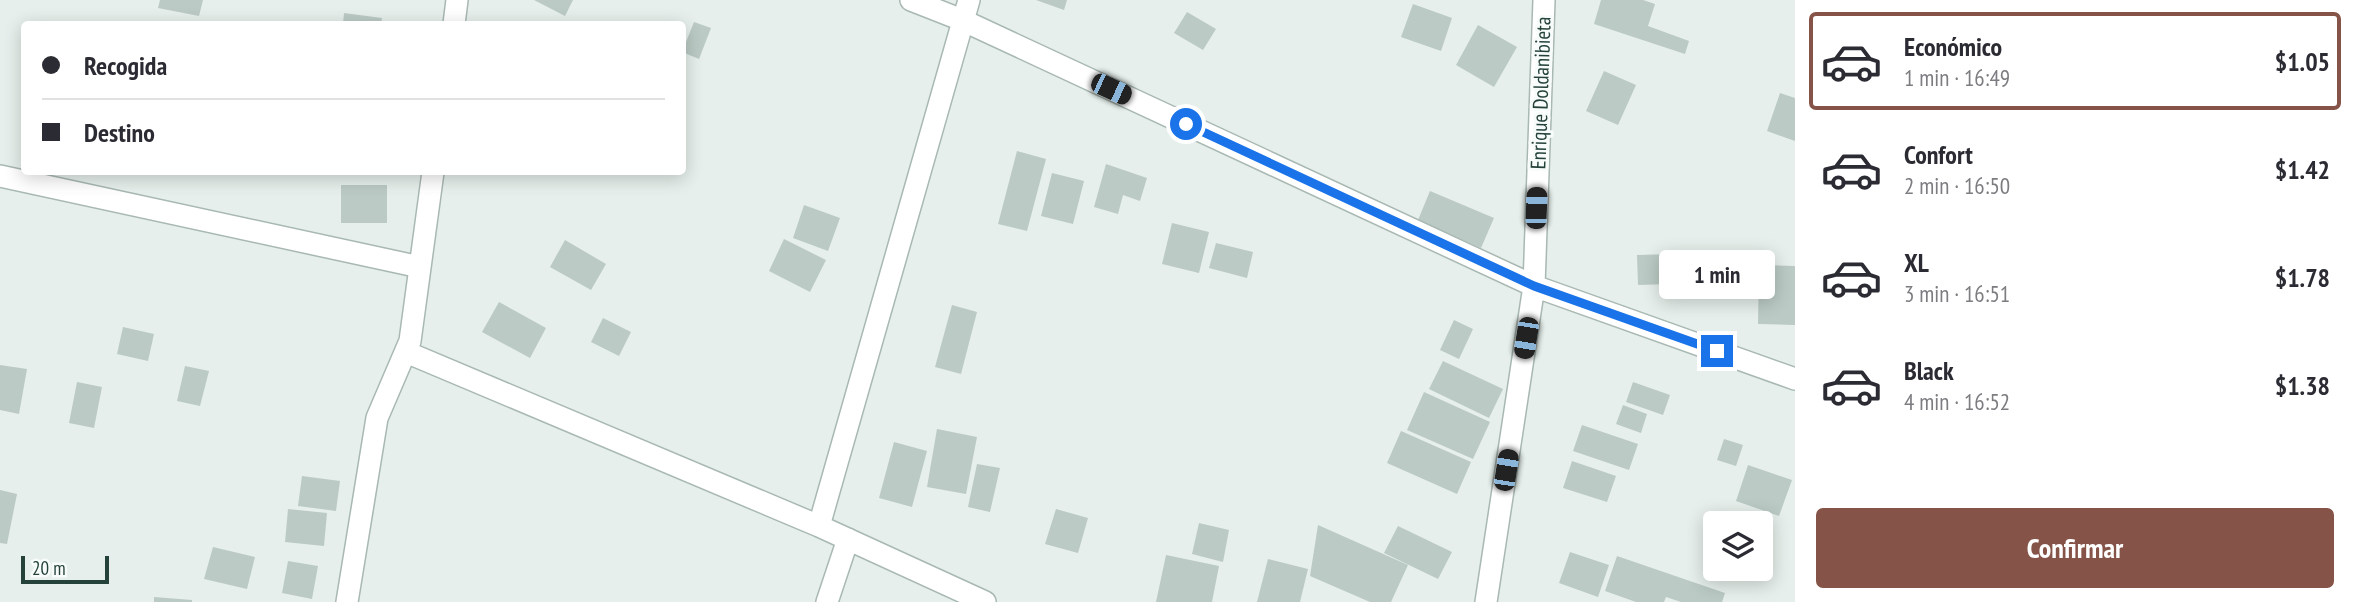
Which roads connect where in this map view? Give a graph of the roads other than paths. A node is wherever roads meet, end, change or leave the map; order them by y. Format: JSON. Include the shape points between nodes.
{"nodes":[{"id":1,"x":457,"y":0,"type":"edge"},
{"id":2,"x":911,"y":0,"type":"edge"},
{"id":3,"x":1544,"y":0,"type":"edge"},
{"id":4,"x":966,"y":10,"type":"edge"},
{"id":5,"x":454,"y":21,"type":"edge"},
{"id":6,"x":433,"y":175,"type":"edge"},
{"id":7,"x":0,"y":176,"type":"edge"},
{"id":8,"x":420,"y":267,"type":"junction"},
{"id":9,"x":1534,"y":286,"type":"junction"},
{"id":10,"x":406,"y":352,"type":"junction"},
{"id":11,"x":1795,"y":379,"type":"edge"},
{"id":12,"x":819,"y":526,"type":"junction"},
{"id":13,"x":848,"y":539,"type":"junction"},
{"id":14,"x":347,"y":602,"type":"edge"},
{"id":15,"x":827,"y":602,"type":"edge"},
{"id":16,"x":985,"y":602,"type":"edge"},
{"id":17,"x":1486,"y":602,"type":"edge"}],
"edges":[{"from":1,"to":5,"type":"street"},
{"from":2,"to":4,"type":"street"},
{"from":3,"to":9,"type":"street","name":"Enrique Doldanibieta"},
{"from":4,"to":9,"type":"street"},
{"from":4,"to":12,"type":"street"},
{"from":6,"to":8,"type":"street"},
{"from":7,"to":8,"type":"street"},
{"from":8,"to":10,"type":"street"},
{"from":9,"to":11,"type":"street"},
{"from":9,"to":17,"type":"street","name":"Enrique Doldanibieta"},
{"from":10,"to":12,"type":"street"},
{"from":10,"to":14,"type":"street","via":[[377,418]]},
{"from":12,"to":13,"type":"street"},
{"from":13,"to":15,"type":"street"},
{"from":13,"to":16,"type":"street"}]}
